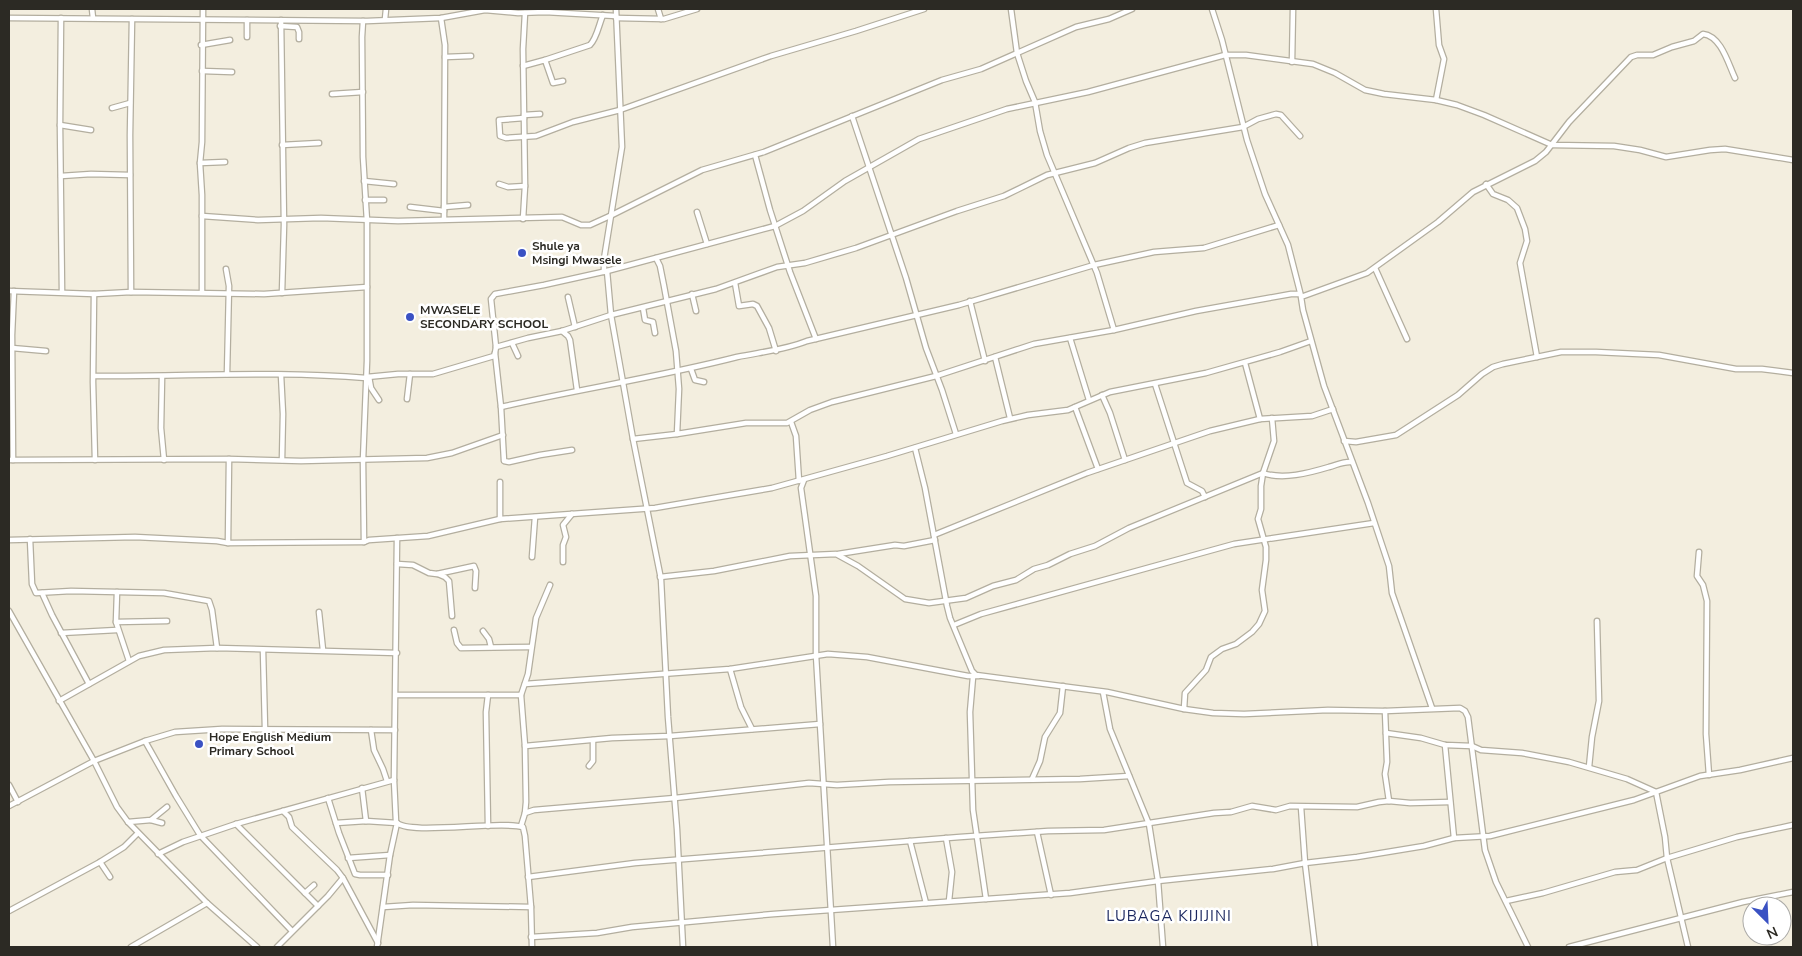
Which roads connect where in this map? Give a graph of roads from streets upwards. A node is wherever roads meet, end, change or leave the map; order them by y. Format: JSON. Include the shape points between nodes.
{"nodes":[{"id":1,"x":92,"y":9,"type":"edge"},
{"id":2,"x":202,"y":9,"type":"edge"},
{"id":3,"x":386,"y":9,"type":"edge"},
{"id":4,"x":616,"y":9,"type":"edge"},
{"id":5,"x":658,"y":9,"type":"edge"},
{"id":6,"x":697,"y":9,"type":"edge"},
{"id":7,"x":924,"y":9,"type":"edge"},
{"id":8,"x":1011,"y":9,"type":"edge"},
{"id":9,"x":1132,"y":9,"type":"edge"},
{"id":10,"x":1212,"y":9,"type":"edge"},
{"id":11,"x":1292,"y":9,"type":"edge"},
{"id":12,"x":1436,"y":9,"type":"edge"},
{"id":13,"x":482,"y":10,"type":"edge"},
{"id":14,"x":525,"y":13,"type":"junction"},
{"id":15,"x":603,"y":15,"type":"junction"},
{"id":16,"x":616,"y":17,"type":"junction"},
{"id":17,"x":9,"y":18,"type":"edge"},
{"id":18,"x":61,"y":18,"type":"junction"},
{"id":19,"x":93,"y":18,"type":"junction"},
{"id":20,"x":132,"y":18,"type":"junction"},
{"id":21,"x":441,"y":18,"type":"junction"},
{"id":22,"x":202,"y":19,"type":"junction"},
{"id":23,"x":661,"y":19,"type":"junction"},
{"id":24,"x":247,"y":20,"type":"junction"},
{"id":25,"x":385,"y":20,"type":"junction"},
{"id":26,"x":363,"y":21,"type":"junction"},
{"id":27,"x":280,"y":23,"type":"junction"},
{"id":28,"x":247,"y":36,"type":"dead end"},
{"id":29,"x":299,"y":39,"type":"dead end"},
{"id":30,"x":230,"y":40,"type":"dead end"},
{"id":31,"x":202,"y":45,"type":"junction"},
{"id":32,"x":1017,"y":54,"type":"junction"},
{"id":33,"x":471,"y":56,"type":"dead end"},
{"id":34,"x":1225,"y":56,"type":"junction"},
{"id":35,"x":445,"y":57,"type":"junction"},
{"id":36,"x":545,"y":60,"type":"junction"},
{"id":37,"x":1292,"y":62,"type":"junction"},
{"id":38,"x":523,"y":66,"type":"junction"},
{"id":39,"x":202,"y":71,"type":"junction"},
{"id":40,"x":232,"y":72,"type":"dead end"},
{"id":41,"x":1735,"y":78,"type":"dead end"},
{"id":42,"x":563,"y":81,"type":"dead end"},
{"id":43,"x":363,"y":92,"type":"junction"},
{"id":44,"x":332,"y":94,"type":"dead end"},
{"id":45,"x":1436,"y":100,"type":"junction"},
{"id":46,"x":1035,"y":102,"type":"junction"},
{"id":47,"x":130,"y":103,"type":"junction"},
{"id":48,"x":112,"y":108,"type":"dead end"},
{"id":49,"x":620,"y":110,"type":"junction"},
{"id":50,"x":540,"y":114,"type":"dead end"},
{"id":51,"x":852,"y":116,"type":"junction"},
{"id":52,"x":524,"y":117,"type":"junction"},
{"id":53,"x":60,"y":125,"type":"junction"},
{"id":54,"x":1243,"y":127,"type":"junction"},
{"id":55,"x":91,"y":130,"type":"dead end"},
{"id":56,"x":1300,"y":136,"type":"dead end"},
{"id":57,"x":524,"y":138,"type":"junction"},
{"id":58,"x":319,"y":143,"type":"dead end"},
{"id":59,"x":282,"y":144,"type":"junction"},
{"id":60,"x":1552,"y":145,"type":"junction"},
{"id":61,"x":755,"y":155,"type":"junction"},
{"id":62,"x":1793,"y":160,"type":"edge"},
{"id":63,"x":225,"y":162,"type":"dead end"},
{"id":64,"x":200,"y":163,"type":"junction"},
{"id":65,"x":869,"y":167,"type":"junction"},
{"id":66,"x":1053,"y":174,"type":"junction"},
{"id":67,"x":130,"y":175,"type":"junction"},
{"id":68,"x":61,"y":176,"type":"junction"},
{"id":69,"x":364,"y":181,"type":"junction"},
{"id":70,"x":394,"y":184,"type":"dead end"},
{"id":71,"x":499,"y":184,"type":"dead end"},
{"id":72,"x":1486,"y":184,"type":"junction"},
{"id":73,"x":525,"y":186,"type":"junction"},
{"id":74,"x":365,"y":200,"type":"junction"},
{"id":75,"x":384,"y":200,"type":"dead end"},
{"id":76,"x":468,"y":205,"type":"dead end"},
{"id":77,"x":410,"y":207,"type":"dead end"},
{"id":78,"x":444,"y":209,"type":"junction"},
{"id":79,"x":697,"y":212,"type":"dead end"},
{"id":80,"x":612,"y":215,"type":"junction"},
{"id":81,"x":202,"y":216,"type":"junction"},
{"id":82,"x":284,"y":219,"type":"junction"},
{"id":83,"x":444,"y":219,"type":"junction"},
{"id":84,"x":523,"y":219,"type":"junction"},
{"id":85,"x":367,"y":220,"type":"junction"},
{"id":86,"x":1279,"y":225,"type":"junction"},
{"id":87,"x":775,"y":226,"type":"junction"},
{"id":88,"x":893,"y":236,"type":"junction"},
{"id":89,"x":706,"y":244,"type":"junction"},
{"id":90,"x":656,"y":258,"type":"junction"},
{"id":91,"x":788,"y":265,"type":"junction"},
{"id":92,"x":1094,"y":265,"type":"junction"},
{"id":93,"x":1376,"y":268,"type":"junction"},
{"id":94,"x":226,"y":269,"type":"dead end"},
{"id":95,"x":605,"y":272,"type":"junction"},
{"id":96,"x":735,"y":283,"type":"junction"},
{"id":97,"x":367,"y":287,"type":"junction"},
{"id":98,"x":11,"y":291,"type":"edge"},
{"id":99,"x":62,"y":292,"type":"junction"},
{"id":100,"x":131,"y":292,"type":"junction"},
{"id":101,"x":202,"y":292,"type":"junction"},
{"id":102,"x":228,"y":293,"type":"junction"},
{"id":103,"x":282,"y":293,"type":"junction"},
{"id":104,"x":94,"y":294,"type":"junction"},
{"id":105,"x":692,"y":294,"type":"junction"},
{"id":106,"x":1301,"y":295,"type":"junction"},
{"id":107,"x":568,"y":297,"type":"dead end"},
{"id":108,"x":668,"y":301,"type":"junction"},
{"id":109,"x":970,"y":301,"type":"junction"},
{"id":110,"x":643,"y":308,"type":"junction"},
{"id":111,"x":696,"y":311,"type":"dead end"},
{"id":112,"x":611,"y":315,"type":"junction"},
{"id":113,"x":916,"y":316,"type":"junction"},
{"id":114,"x":575,"y":327,"type":"junction"},
{"id":115,"x":1114,"y":330,"type":"junction"},
{"id":116,"x":562,"y":331,"type":"junction"},
{"id":117,"x":655,"y":333,"type":"dead end"},
{"id":118,"x":1070,"y":338,"type":"junction"},
{"id":119,"x":816,"y":339,"type":"junction"},
{"id":120,"x":1407,"y":339,"type":"dead end"},
{"id":121,"x":1311,"y":341,"type":"junction"},
{"id":122,"x":512,"y":343,"type":"junction"},
{"id":123,"x":496,"y":347,"type":"junction"},
{"id":124,"x":12,"y":348,"type":"junction"},
{"id":125,"x":46,"y":350,"type":"dead end"},
{"id":126,"x":776,"y":351,"type":"junction"},
{"id":127,"x":495,"y":353,"type":"junction"},
{"id":128,"x":518,"y":356,"type":"dead end"},
{"id":129,"x":995,"y":357,"type":"junction"},
{"id":130,"x":1537,"y":357,"type":"junction"},
{"id":131,"x":985,"y":360,"type":"junction"},
{"id":132,"x":1245,"y":363,"type":"junction"},
{"id":133,"x":691,"y":369,"type":"junction"},
{"id":134,"x":676,"y":372,"type":"junction"},
{"id":135,"x":1793,"y":373,"type":"edge"},
{"id":136,"x":227,"y":374,"type":"junction"},
{"id":137,"x":410,"y":374,"type":"junction"},
{"id":138,"x":281,"y":375,"type":"junction"},
{"id":139,"x":11,"y":376,"type":"edge"},
{"id":140,"x":94,"y":376,"type":"junction"},
{"id":141,"x":936,"y":376,"type":"junction"},
{"id":142,"x":162,"y":377,"type":"junction"},
{"id":143,"x":367,"y":377,"type":"junction"},
{"id":144,"x":624,"y":381,"type":"junction"},
{"id":145,"x":704,"y":382,"type":"dead end"},
{"id":146,"x":1155,"y":384,"type":"junction"},
{"id":147,"x":577,"y":390,"type":"junction"},
{"id":148,"x":1102,"y":395,"type":"junction"},
{"id":149,"x":407,"y":399,"type":"dead end"},
{"id":150,"x":379,"y":400,"type":"dead end"},
{"id":151,"x":1089,"y":400,"type":"junction"},
{"id":152,"x":501,"y":406,"type":"junction"},
{"id":153,"x":1075,"y":407,"type":"junction"},
{"id":154,"x":1333,"y":409,"type":"junction"},
{"id":155,"x":1010,"y":418,"type":"junction"},
{"id":156,"x":1272,"y":418,"type":"junction"},
{"id":157,"x":1260,"y":419,"type":"junction"},
{"id":158,"x":791,"y":422,"type":"junction"},
{"id":159,"x":677,"y":434,"type":"junction"},
{"id":160,"x":956,"y":434,"type":"junction"},
{"id":161,"x":502,"y":435,"type":"junction"},
{"id":162,"x":633,"y":439,"type":"junction"},
{"id":163,"x":1344,"y":441,"type":"junction"},
{"id":164,"x":1174,"y":444,"type":"junction"},
{"id":165,"x":915,"y":448,"type":"junction"},
{"id":166,"x":572,"y":450,"type":"dead end"},
{"id":167,"x":229,"y":459,"type":"junction"},
{"id":168,"x":11,"y":460,"type":"edge"},
{"id":169,"x":95,"y":460,"type":"junction"},
{"id":170,"x":164,"y":460,"type":"junction"},
{"id":171,"x":282,"y":460,"type":"junction"},
{"id":172,"x":363,"y":460,"type":"junction"},
{"id":173,"x":1125,"y":460,"type":"junction"},
{"id":174,"x":1352,"y":462,"type":"junction"},
{"id":175,"x":1098,"y":469,"type":"junction"},
{"id":176,"x":1263,"y":473,"type":"junction"},
{"id":177,"x":799,"y":481,"type":"junction"},
{"id":178,"x":500,"y":482,"type":"dead end"},
{"id":179,"x":801,"y":488,"type":"junction"},
{"id":180,"x":1205,"y":497,"type":"junction"},
{"id":181,"x":646,"y":508,"type":"junction"},
{"id":182,"x":572,"y":514,"type":"junction"},
{"id":183,"x":535,"y":518,"type":"junction"},
{"id":184,"x":500,"y":519,"type":"junction"},
{"id":185,"x":1374,"y":523,"type":"junction"},
{"id":186,"x":935,"y":537,"type":"junction"},
{"id":187,"x":397,"y":538,"type":"junction"},
{"id":188,"x":30,"y":539,"type":"junction"},
{"id":189,"x":1265,"y":539,"type":"junction"},
{"id":190,"x":9,"y":540,"type":"edge"},
{"id":191,"x":364,"y":542,"type":"junction"},
{"id":192,"x":228,"y":543,"type":"junction"},
{"id":193,"x":1699,"y":552,"type":"dead end"},
{"id":194,"x":836,"y":554,"type":"junction"},
{"id":195,"x":809,"y":555,"type":"junction"},
{"id":196,"x":532,"y":557,"type":"dead end"},
{"id":197,"x":563,"y":562,"type":"dead end"},
{"id":198,"x":397,"y":564,"type":"junction"},
{"id":199,"x":438,"y":574,"type":"junction"},
{"id":200,"x":660,"y":577,"type":"junction"},
{"id":201,"x":550,"y":585,"type":"dead end"},
{"id":202,"x":475,"y":588,"type":"dead end"},
{"id":203,"x":117,"y":592,"type":"junction"},
{"id":204,"x":42,"y":593,"type":"junction"},
{"id":205,"x":946,"y":600,"type":"junction"},
{"id":206,"x":9,"y":611,"type":"edge"},
{"id":207,"x":319,"y":612,"type":"dead end"},
{"id":208,"x":452,"y":616,"type":"dead end"},
{"id":209,"x":168,"y":621,"type":"dead end"},
{"id":210,"x":1597,"y":621,"type":"dead end"},
{"id":211,"x":116,"y":622,"type":"junction"},
{"id":212,"x":954,"y":625,"type":"junction"},
{"id":213,"x":117,"y":630,"type":"junction"},
{"id":214,"x":454,"y":630,"type":"dead end"},
{"id":215,"x":483,"y":631,"type":"dead end"},
{"id":216,"x":61,"y":633,"type":"junction"},
{"id":217,"x":491,"y":647,"type":"junction"},
{"id":218,"x":531,"y":647,"type":"junction"},
{"id":219,"x":217,"y":648,"type":"junction"},
{"id":220,"x":263,"y":650,"type":"junction"},
{"id":221,"x":323,"y":650,"type":"junction"},
{"id":222,"x":397,"y":653,"type":"junction"},
{"id":223,"x":816,"y":655,"type":"junction"},
{"id":224,"x":129,"y":661,"type":"junction"},
{"id":225,"x":730,"y":669,"type":"junction"},
{"id":226,"x":667,"y":674,"type":"junction"},
{"id":227,"x":973,"y":676,"type":"junction"},
{"id":228,"x":980,"y":676,"type":"junction"},
{"id":229,"x":89,"y":684,"type":"junction"},
{"id":230,"x":525,"y":684,"type":"junction"},
{"id":231,"x":1063,"y":686,"type":"junction"},
{"id":232,"x":1103,"y":692,"type":"junction"},
{"id":233,"x":396,"y":694,"type":"junction"},
{"id":234,"x":488,"y":695,"type":"junction"},
{"id":235,"x":521,"y":695,"type":"junction"},
{"id":236,"x":59,"y":700,"type":"junction"},
{"id":237,"x":1432,"y":708,"type":"junction"},
{"id":238,"x":1184,"y":709,"type":"junction"},
{"id":239,"x":1385,"y":711,"type":"junction"},
{"id":240,"x":820,"y":724,"type":"junction"},
{"id":241,"x":265,"y":729,"type":"junction"},
{"id":242,"x":370,"y":730,"type":"junction"},
{"id":243,"x":394,"y":730,"type":"junction"},
{"id":244,"x":752,"y":730,"type":"junction"},
{"id":245,"x":1386,"y":733,"type":"junction"},
{"id":246,"x":670,"y":736,"type":"junction"},
{"id":247,"x":593,"y":740,"type":"junction"},
{"id":248,"x":145,"y":741,"type":"junction"},
{"id":249,"x":1445,"y":745,"type":"junction"},
{"id":250,"x":525,"y":746,"type":"junction"},
{"id":251,"x":1472,"y":746,"type":"junction"},
{"id":252,"x":1793,"y":758,"type":"edge"},
{"id":253,"x":94,"y":761,"type":"junction"},
{"id":254,"x":589,"y":766,"type":"dead end"},
{"id":255,"x":1589,"y":767,"type":"junction"},
{"id":256,"x":1709,"y":774,"type":"junction"},
{"id":257,"x":1129,"y":776,"type":"junction"},
{"id":258,"x":1032,"y":779,"type":"junction"},
{"id":259,"x":394,"y":780,"type":"junction"},
{"id":260,"x":973,"y":780,"type":"junction"},
{"id":261,"x":387,"y":781,"type":"junction"},
{"id":262,"x":823,"y":783,"type":"junction"},
{"id":263,"x":9,"y":785,"type":"edge"},
{"id":264,"x":362,"y":788,"type":"junction"},
{"id":265,"x":1656,"y":792,"type":"junction"},
{"id":266,"x":328,"y":798,"type":"junction"},
{"id":267,"x":675,"y":798,"type":"junction"},
{"id":268,"x":1389,"y":801,"type":"junction"},
{"id":269,"x":18,"y":802,"type":"junction"},
{"id":270,"x":1450,"y":802,"type":"junction"},
{"id":271,"x":9,"y":806,"type":"edge"},
{"id":272,"x":167,"y":807,"type":"dead end"},
{"id":273,"x":1301,"y":807,"type":"junction"},
{"id":274,"x":283,"y":811,"type":"junction"},
{"id":275,"x":525,"y":813,"type":"junction"},
{"id":276,"x":151,"y":820,"type":"junction"},
{"id":277,"x":366,"y":821,"type":"junction"},
{"id":278,"x":128,"y":822,"type":"junction"},
{"id":279,"x":336,"y":822,"type":"junction"},
{"id":280,"x":397,"y":823,"type":"junction"},
{"id":281,"x":162,"y":824,"type":"dead end"},
{"id":282,"x":236,"y":824,"type":"junction"},
{"id":283,"x":1149,"y":824,"type":"junction"},
{"id":284,"x":1793,"y":825,"type":"edge"},
{"id":285,"x":488,"y":826,"type":"junction"},
{"id":286,"x":521,"y":826,"type":"junction"},
{"id":287,"x":1037,"y":832,"type":"junction"},
{"id":288,"x":138,"y":834,"type":"junction"},
{"id":289,"x":200,"y":835,"type":"junction"},
{"id":290,"x":977,"y":836,"type":"junction"},
{"id":291,"x":1482,"y":836,"type":"junction"},
{"id":292,"x":946,"y":838,"type":"junction"},
{"id":293,"x":1454,"y":838,"type":"junction"},
{"id":294,"x":910,"y":841,"type":"junction"},
{"id":295,"x":828,"y":848,"type":"junction"},
{"id":296,"x":158,"y":854,"type":"junction"},
{"id":297,"x":390,"y":855,"type":"junction"},
{"id":298,"x":348,"y":858,"type":"junction"},
{"id":299,"x":1667,"y":858,"type":"junction"},
{"id":300,"x":679,"y":860,"type":"junction"},
{"id":301,"x":100,"y":862,"type":"junction"},
{"id":302,"x":1305,"y":863,"type":"junction"},
{"id":303,"x":388,"y":875,"type":"junction"},
{"id":304,"x":110,"y":877,"type":"dead end"},
{"id":305,"x":343,"y":878,"type":"junction"},
{"id":306,"x":528,"y":878,"type":"junction"},
{"id":307,"x":1158,"y":881,"type":"junction"},
{"id":308,"x":314,"y":885,"type":"dead end"},
{"id":309,"x":1793,"y":892,"type":"edge"},
{"id":310,"x":305,"y":893,"type":"junction"},
{"id":311,"x":1051,"y":895,"type":"junction"},
{"id":312,"x":986,"y":899,"type":"junction"},
{"id":313,"x":949,"y":901,"type":"junction"},
{"id":314,"x":1506,"y":901,"type":"junction"},
{"id":315,"x":207,"y":903,"type":"junction"},
{"id":316,"x":926,"y":903,"type":"junction"},
{"id":317,"x":318,"y":906,"type":"junction"},
{"id":318,"x":383,"y":907,"type":"junction"},
{"id":319,"x":531,"y":907,"type":"junction"},
{"id":320,"x":9,"y":910,"type":"edge"},
{"id":321,"x":831,"y":910,"type":"junction"},
{"id":322,"x":1682,"y":918,"type":"junction"},
{"id":323,"x":681,"y":923,"type":"junction"},
{"id":324,"x":292,"y":931,"type":"junction"},
{"id":325,"x":531,"y":937,"type":"junction"},
{"id":326,"x":377,"y":945,"type":"edge"},
{"id":327,"x":131,"y":947,"type":"edge"},
{"id":328,"x":257,"y":947,"type":"edge"},
{"id":329,"x":277,"y":947,"type":"edge"},
{"id":330,"x":532,"y":947,"type":"edge"},
{"id":331,"x":683,"y":947,"type":"edge"},
{"id":332,"x":833,"y":947,"type":"edge"},
{"id":333,"x":1163,"y":947,"type":"edge"},
{"id":334,"x":1315,"y":947,"type":"edge"},
{"id":335,"x":1528,"y":947,"type":"edge"},
{"id":336,"x":1569,"y":947,"type":"edge"},
{"id":337,"x":1688,"y":947,"type":"edge"}],
"edges":[{"from":1,"to":19,"type":"street"},
{"from":2,"to":22,"type":"street"},
{"from":3,"to":25,"type":"street"},
{"from":4,"to":16,"type":"street"},
{"from":5,"to":23,"type":"street"},
{"from":6,"to":23,"type":"street"},
{"from":7,"to":49,"type":"street","via":[[771,56]]},
{"from":8,"to":32,"type":"street"},
{"from":9,"to":32,"type":"street","via":[[1109,20],[1076,27]]},
{"from":10,"to":34,"type":"street"},
{"from":11,"to":37,"type":"street"},
{"from":12,"to":45,"type":"street","via":[[1444,59]]},
{"from":13,"to":14,"type":"street"},
{"from":13,"to":21,"type":"street"},
{"from":14,"to":15,"type":"street"},
{"from":14,"to":38,"type":"street"},
{"from":15,"to":16,"type":"street"},
{"from":15,"to":36,"type":"street","via":[[590,45]]},
{"from":16,"to":23,"type":"street"},
{"from":16,"to":49,"type":"street"},
{"from":17,"to":18,"type":"street"},
{"from":18,"to":19,"type":"street"},
{"from":18,"to":53,"type":"street"},
{"from":19,"to":20,"type":"street"},
{"from":20,"to":22,"type":"street"},
{"from":20,"to":47,"type":"street"},
{"from":21,"to":25,"type":"street"},
{"from":21,"to":35,"type":"street"},
{"from":22,"to":24,"type":"street"},
{"from":22,"to":31,"type":"street"},
{"from":24,"to":27,"type":"street"},
{"from":24,"to":28,"type":"street"},
{"from":25,"to":26,"type":"street"},
{"from":26,"to":27,"type":"street"},
{"from":26,"to":43,"type":"street"},
{"from":27,"to":29,"type":"street","via":[[298,27]]},
{"from":27,"to":59,"type":"street"},
{"from":30,"to":31,"type":"street"},
{"from":31,"to":39,"type":"street"},
{"from":32,"to":46,"type":"street"},
{"from":32,"to":51,"type":"street"},
{"from":33,"to":35,"type":"street"},
{"from":34,"to":37,"type":"street","via":[[1246,55]]},
{"from":34,"to":46,"type":"street","via":[[1088,92]]},
{"from":34,"to":54,"type":"street"},
{"from":35,"to":78,"type":"street"},
{"from":36,"to":38,"type":"street"},
{"from":36,"to":42,"type":"street","via":[[553,83]]},
{"from":37,"to":45,"type":"street","via":[[1313,64],[1365,90]]},
{"from":38,"to":52,"type":"street"},
{"from":39,"to":40,"type":"street"},
{"from":39,"to":64,"type":"street"},
{"from":41,"to":60,"type":"street","via":[[1724,54],[1709,35],[1703,34],[1694,41],[1648,56],[1631,57],[1569,122]]},
{"from":43,"to":44,"type":"street"},
{"from":43,"to":69,"type":"street"},
{"from":45,"to":60,"type":"street","via":[[1484,115]]},
{"from":46,"to":65,"type":"street","via":[[919,139]]},
{"from":46,"to":66,"type":"street"},
{"from":47,"to":48,"type":"street"},
{"from":47,"to":67,"type":"street"},
{"from":49,"to":57,"type":"street"},
{"from":49,"to":80,"type":"street","via":[[622,147]]},
{"from":50,"to":52,"type":"street"},
{"from":51,"to":61,"type":"street"},
{"from":51,"to":65,"type":"street"},
{"from":52,"to":57,"type":"street"},
{"from":52,"to":57,"type":"street","via":[[500,120],[498,126],[502,137]]},
{"from":53,"to":55,"type":"street"},
{"from":53,"to":68,"type":"street"},
{"from":54,"to":56,"type":"street","via":[[1279,114]]},
{"from":54,"to":66,"type":"street","via":[[1145,144]]},
{"from":54,"to":86,"type":"street"},
{"from":57,"to":73,"type":"street"},
{"from":58,"to":59,"type":"street"},
{"from":59,"to":82,"type":"street"},
{"from":60,"to":62,"type":"street","via":[[1614,146],[1666,158],[1725,150]]},
{"from":60,"to":72,"type":"street","via":[[1520,170]]},
{"from":61,"to":80,"type":"street","via":[[702,170]]},
{"from":61,"to":87,"type":"street"},
{"from":63,"to":64,"type":"street"},
{"from":64,"to":81,"type":"street"},
{"from":65,"to":87,"type":"street","via":[[803,212]]},
{"from":65,"to":88,"type":"street"},
{"from":66,"to":88,"type":"street","via":[[1004,196]]},
{"from":66,"to":92,"type":"street"},
{"from":67,"to":68,"type":"street"},
{"from":67,"to":100,"type":"street"},
{"from":68,"to":99,"type":"street"},
{"from":69,"to":70,"type":"street"},
{"from":69,"to":74,"type":"street"},
{"from":71,"to":73,"type":"street"},
{"from":72,"to":93,"type":"street"},
{"from":72,"to":130,"type":"street","via":[[1493,194],[1517,208],[1525,229],[1527,241],[1520,263]]},
{"from":73,"to":84,"type":"street"},
{"from":74,"to":75,"type":"street"},
{"from":74,"to":85,"type":"street"},
{"from":76,"to":78,"type":"street"},
{"from":77,"to":78,"type":"street"},
{"from":78,"to":83,"type":"street"},
{"from":79,"to":89,"type":"street"},
{"from":80,"to":84,"type":"street","via":[[584,226],[562,217]]},
{"from":80,"to":95,"type":"street"},
{"from":81,"to":82,"type":"street"},
{"from":81,"to":101,"type":"street"},
{"from":82,"to":85,"type":"street"},
{"from":82,"to":103,"type":"street"},
{"from":83,"to":84,"type":"street"},
{"from":83,"to":85,"type":"street"},
{"from":85,"to":97,"type":"street"},
{"from":86,"to":92,"type":"street","via":[[1204,248],[1154,252]]},
{"from":86,"to":106,"type":"street"},
{"from":87,"to":89,"type":"street"},
{"from":87,"to":91,"type":"street"},
{"from":88,"to":91,"type":"street","via":[[805,263]]},
{"from":88,"to":113,"type":"street"},
{"from":89,"to":90,"type":"street"},
{"from":90,"to":95,"type":"street"},
{"from":90,"to":108,"type":"street"},
{"from":91,"to":96,"type":"street"},
{"from":91,"to":119,"type":"street"},
{"from":92,"to":109,"type":"street"},
{"from":92,"to":115,"type":"street"},
{"from":93,"to":106,"type":"street","via":[[1359,277]]},
{"from":93,"to":120,"type":"street"},
{"from":94,"to":102,"type":"street"},
{"from":95,"to":112,"type":"street"},
{"from":95,"to":123,"type":"street","via":[[493,295],[491,309]]},
{"from":96,"to":105,"type":"street"},
{"from":96,"to":126,"type":"street","via":[[739,306],[757,306]]},
{"from":97,"to":103,"type":"street"},
{"from":97,"to":143,"type":"street"},
{"from":98,"to":99,"type":"street"},
{"from":98,"to":124,"type":"street"},
{"from":99,"to":104,"type":"street"},
{"from":100,"to":101,"type":"street"},
{"from":100,"to":104,"type":"street"},
{"from":101,"to":102,"type":"street"},
{"from":102,"to":103,"type":"street"},
{"from":102,"to":136,"type":"street"},
{"from":104,"to":140,"type":"street"},
{"from":105,"to":108,"type":"street"},
{"from":105,"to":111,"type":"street"},
{"from":106,"to":115,"type":"street","via":[[1196,311]]},
{"from":106,"to":121,"type":"street"},
{"from":107,"to":114,"type":"street"},
{"from":108,"to":110,"type":"street"},
{"from":108,"to":134,"type":"street"},
{"from":109,"to":113,"type":"street"},
{"from":109,"to":131,"type":"street"},
{"from":110,"to":112,"type":"street"},
{"from":110,"to":117,"type":"street","via":[[645,320],[652,321]]},
{"from":112,"to":114,"type":"street"},
{"from":112,"to":144,"type":"street"},
{"from":113,"to":119,"type":"street"},
{"from":113,"to":141,"type":"street"},
{"from":114,"to":116,"type":"street"},
{"from":115,"to":118,"type":"street"},
{"from":116,"to":122,"type":"street"},
{"from":116,"to":147,"type":"street","via":[[570,340]]},
{"from":118,"to":129,"type":"street","via":[[1034,344]]},
{"from":118,"to":151,"type":"street"},
{"from":119,"to":126,"type":"street"},
{"from":121,"to":132,"type":"street"},
{"from":121,"to":154,"type":"street"},
{"from":122,"to":123,"type":"street"},
{"from":122,"to":128,"type":"street"},
{"from":123,"to":127,"type":"street"},
{"from":124,"to":125,"type":"street"},
{"from":124,"to":139,"type":"street"},
{"from":126,"to":133,"type":"street"},
{"from":127,"to":137,"type":"street","via":[[438,373]]},
{"from":127,"to":152,"type":"street"},
{"from":129,"to":131,"type":"street"},
{"from":129,"to":155,"type":"street"},
{"from":130,"to":135,"type":"street","via":[[1562,352],[1659,355],[1736,369]]},
{"from":130,"to":163,"type":"street","via":[[1488,370],[1463,392],[1400,433],[1356,442]]},
{"from":131,"to":141,"type":"street"},
{"from":132,"to":146,"type":"street"},
{"from":132,"to":157,"type":"street"},
{"from":133,"to":134,"type":"street"},
{"from":133,"to":145,"type":"street","via":[[695,380]]},
{"from":134,"to":144,"type":"street"},
{"from":134,"to":159,"type":"street","via":[[679,400]]},
{"from":136,"to":138,"type":"street"},
{"from":136,"to":142,"type":"street"},
{"from":137,"to":143,"type":"street"},
{"from":137,"to":149,"type":"street"},
{"from":138,"to":143,"type":"street"},
{"from":138,"to":171,"type":"street"},
{"from":139,"to":168,"type":"street"},
{"from":140,"to":142,"type":"street"},
{"from":140,"to":169,"type":"street"},
{"from":141,"to":158,"type":"street","via":[[832,402]]},
{"from":141,"to":160,"type":"street"},
{"from":142,"to":170,"type":"street"},
{"from":143,"to":150,"type":"street"},
{"from":143,"to":172,"type":"street"},
{"from":144,"to":147,"type":"street"},
{"from":144,"to":162,"type":"street"},
{"from":146,"to":148,"type":"street"},
{"from":146,"to":164,"type":"street"},
{"from":147,"to":152,"type":"street"},
{"from":148,"to":151,"type":"street"},
{"from":148,"to":173,"type":"street"},
{"from":151,"to":153,"type":"street"},
{"from":152,"to":161,"type":"street"},
{"from":153,"to":155,"type":"street","via":[[1062,412]]},
{"from":153,"to":175,"type":"street"},
{"from":154,"to":156,"type":"street","via":[[1316,415]]},
{"from":154,"to":163,"type":"street"},
{"from":155,"to":160,"type":"street"},
{"from":156,"to":157,"type":"street"},
{"from":156,"to":176,"type":"street","via":[[1274,441]]},
{"from":157,"to":164,"type":"street","via":[[1219,428]]},
{"from":158,"to":159,"type":"street","via":[[746,423]]},
{"from":158,"to":177,"type":"street","via":[[796,436]]},
{"from":159,"to":162,"type":"street"},
{"from":160,"to":165,"type":"street"},
{"from":161,"to":166,"type":"street","via":[[505,462]]},
{"from":161,"to":172,"type":"street","via":[[452,454]]},
{"from":162,"to":181,"type":"street"},
{"from":163,"to":174,"type":"street"},
{"from":164,"to":173,"type":"street"},
{"from":164,"to":180,"type":"street","via":[[1187,483],[1202,491]]},
{"from":165,"to":177,"type":"street"},
{"from":165,"to":186,"type":"street"},
{"from":167,"to":170,"type":"street"},
{"from":167,"to":171,"type":"street"},
{"from":167,"to":192,"type":"street"},
{"from":168,"to":169,"type":"street"},
{"from":169,"to":170,"type":"street"},
{"from":171,"to":172,"type":"street"},
{"from":172,"to":191,"type":"street"},
{"from":173,"to":175,"type":"street"},
{"from":174,"to":176,"type":"street","via":[[1301,474]]},
{"from":174,"to":185,"type":"street"},
{"from":175,"to":186,"type":"street"},
{"from":176,"to":180,"type":"street"},
{"from":176,"to":189,"type":"street","via":[[1258,519]]},
{"from":177,"to":179,"type":"street"},
{"from":177,"to":179,"type":"street"},
{"from":177,"to":181,"type":"street","via":[[729,496]]},
{"from":178,"to":184,"type":"street"},
{"from":179,"to":195,"type":"street"},
{"from":180,"to":205,"type":"street","via":[[1034,569],[1016,580],[966,598]]},
{"from":181,"to":182,"type":"street"},
{"from":181,"to":200,"type":"street"},
{"from":182,"to":183,"type":"street"},
{"from":182,"to":197,"type":"street","via":[[563,525],[566,537]]},
{"from":183,"to":184,"type":"street"},
{"from":183,"to":196,"type":"street"},
{"from":184,"to":187,"type":"street","via":[[428,536]]},
{"from":185,"to":189,"type":"street"},
{"from":185,"to":237,"type":"street","via":[[1389,566],[1392,593]]},
{"from":186,"to":194,"type":"street","via":[[904,546]]},
{"from":186,"to":205,"type":"street"},
{"from":187,"to":191,"type":"street"},
{"from":187,"to":198,"type":"street"},
{"from":188,"to":190,"type":"street"},
{"from":188,"to":192,"type":"street","via":[[134,536]]},
{"from":188,"to":204,"type":"street","via":[[32,584],[36,592]]},
{"from":189,"to":212,"type":"street","via":[[1188,556],[981,614]]},
{"from":189,"to":238,"type":"street","via":[[1262,590],[1265,606],[1259,624],[1236,644],[1211,657],[1208,668],[1185,693]]},
{"from":191,"to":192,"type":"street"},
{"from":193,"to":256,"type":"street","via":[[1697,576],[1707,601],[1706,734]]},
{"from":194,"to":195,"type":"street"},
{"from":194,"to":205,"type":"street","via":[[903,599]]},
{"from":195,"to":200,"type":"street"},
{"from":195,"to":223,"type":"street","via":[[816,596]]},
{"from":198,"to":199,"type":"street","via":[[413,565]]},
{"from":198,"to":222,"type":"street"},
{"from":199,"to":202,"type":"street","via":[[474,566]]},
{"from":199,"to":208,"type":"street","via":[[449,581]]},
{"from":200,"to":226,"type":"street"},
{"from":201,"to":218,"type":"street","via":[[536,618]]},
{"from":203,"to":204,"type":"street"},
{"from":203,"to":211,"type":"street"},
{"from":203,"to":219,"type":"street","via":[[164,593],[209,601]]},
{"from":204,"to":216,"type":"street"},
{"from":205,"to":212,"type":"street"},
{"from":206,"to":236,"type":"street"},
{"from":207,"to":221,"type":"street"},
{"from":209,"to":211,"type":"street"},
{"from":210,"to":255,"type":"street","via":[[1599,701]]},
{"from":211,"to":213,"type":"street"},
{"from":212,"to":228,"type":"street","via":[[972,671]]},
{"from":213,"to":216,"type":"street"},
{"from":213,"to":224,"type":"street"},
{"from":214,"to":217,"type":"street","via":[[460,647]]},
{"from":215,"to":217,"type":"street"},
{"from":216,"to":229,"type":"street"},
{"from":217,"to":218,"type":"street"},
{"from":218,"to":230,"type":"street"},
{"from":219,"to":220,"type":"street"},
{"from":219,"to":224,"type":"street","via":[[164,650]]},
{"from":220,"to":221,"type":"street"},
{"from":220,"to":241,"type":"street"},
{"from":221,"to":222,"type":"street"},
{"from":222,"to":233,"type":"street"},
{"from":223,"to":225,"type":"street"},
{"from":223,"to":227,"type":"street","via":[[867,657]]},
{"from":223,"to":240,"type":"street"},
{"from":224,"to":229,"type":"street"},
{"from":225,"to":226,"type":"street"},
{"from":225,"to":244,"type":"street","via":[[741,707]]},
{"from":226,"to":230,"type":"street"},
{"from":226,"to":246,"type":"street"},
{"from":227,"to":228,"type":"street"},
{"from":227,"to":260,"type":"street","via":[[970,712]]},
{"from":228,"to":231,"type":"street"},
{"from":229,"to":236,"type":"street"},
{"from":230,"to":235,"type":"street"},
{"from":231,"to":232,"type":"street"},
{"from":231,"to":258,"type":"street","via":[[1060,713],[1045,737]]},
{"from":232,"to":238,"type":"street"},
{"from":232,"to":257,"type":"street","via":[[1110,729]]},
{"from":233,"to":234,"type":"street"},
{"from":233,"to":243,"type":"street"},
{"from":234,"to":235,"type":"street"},
{"from":234,"to":285,"type":"street"},
{"from":235,"to":250,"type":"street"},
{"from":236,"to":253,"type":"street"},
{"from":237,"to":239,"type":"street"},
{"from":237,"to":251,"type":"street","via":[[1460,708],[1465,711]]},
{"from":238,"to":239,"type":"street","via":[[1223,714]]},
{"from":239,"to":245,"type":"street"},
{"from":240,"to":244,"type":"street"},
{"from":240,"to":262,"type":"street"},
{"from":241,"to":242,"type":"street"},
{"from":241,"to":248,"type":"street","via":[[175,732]]},
{"from":242,"to":243,"type":"street"},
{"from":242,"to":261,"type":"street","via":[[374,750]]},
{"from":243,"to":259,"type":"street"},
{"from":244,"to":246,"type":"street"},
{"from":245,"to":249,"type":"street"},
{"from":245,"to":268,"type":"street","via":[[1385,771]]},
{"from":246,"to":247,"type":"street"},
{"from":246,"to":267,"type":"street"},
{"from":247,"to":250,"type":"street"},
{"from":247,"to":254,"type":"street"},
{"from":248,"to":253,"type":"street"},
{"from":248,"to":289,"type":"street"},
{"from":249,"to":251,"type":"street"},
{"from":249,"to":270,"type":"street"},
{"from":250,"to":275,"type":"street"},
{"from":251,"to":255,"type":"street"},
{"from":251,"to":291,"type":"street"},
{"from":252,"to":256,"type":"street"},
{"from":253,"to":269,"type":"street"},
{"from":253,"to":278,"type":"street"},
{"from":255,"to":265,"type":"street"},
{"from":256,"to":265,"type":"street"},
{"from":257,"to":258,"type":"street"},
{"from":257,"to":283,"type":"street"},
{"from":258,"to":260,"type":"street"},
{"from":259,"to":261,"type":"street"},
{"from":259,"to":280,"type":"street"},
{"from":260,"to":262,"type":"street"},
{"from":260,"to":290,"type":"street"},
{"from":261,"to":264,"type":"street"},
{"from":262,"to":267,"type":"street"},
{"from":262,"to":295,"type":"street"},
{"from":263,"to":269,"type":"street"},
{"from":264,"to":266,"type":"street"},
{"from":264,"to":277,"type":"street"},
{"from":265,"to":291,"type":"street"},
{"from":265,"to":299,"type":"street"},
{"from":266,"to":274,"type":"street"},
{"from":266,"to":279,"type":"street"},
{"from":267,"to":275,"type":"street"},
{"from":267,"to":300,"type":"street"},
{"from":268,"to":270,"type":"street"},
{"from":268,"to":273,"type":"street","via":[[1357,808]]},
{"from":269,"to":271,"type":"street"},
{"from":270,"to":293,"type":"street"},
{"from":272,"to":276,"type":"street"},
{"from":273,"to":283,"type":"street","via":[[1276,810],[1252,806]]},
{"from":273,"to":302,"type":"street"},
{"from":274,"to":282,"type":"street"},
{"from":274,"to":305,"type":"street","via":[[291,826]]},
{"from":275,"to":286,"type":"street"},
{"from":276,"to":278,"type":"street"},
{"from":276,"to":281,"type":"street"},
{"from":277,"to":279,"type":"street"},
{"from":277,"to":280,"type":"street"},
{"from":278,"to":288,"type":"street"},
{"from":279,"to":298,"type":"street"},
{"from":280,"to":285,"type":"street","via":[[423,828]]},
{"from":280,"to":297,"type":"street"},
{"from":282,"to":289,"type":"street"},
{"from":282,"to":310,"type":"street"},
{"from":283,"to":287,"type":"street","via":[[1104,830]]},
{"from":283,"to":307,"type":"street"},
{"from":284,"to":299,"type":"street","via":[[1737,837]]},
{"from":285,"to":286,"type":"street"},
{"from":286,"to":306,"type":"street","via":[[525,836]]},
{"from":287,"to":290,"type":"street"},
{"from":287,"to":311,"type":"street"},
{"from":288,"to":296,"type":"street"},
{"from":288,"to":301,"type":"street"},
{"from":289,"to":296,"type":"street"},
{"from":289,"to":324,"type":"street"},
{"from":290,"to":292,"type":"street"},
{"from":290,"to":312,"type":"street"},
{"from":291,"to":293,"type":"street"},
{"from":291,"to":314,"type":"street","via":[[1492,872]]},
{"from":292,"to":294,"type":"street"},
{"from":292,"to":313,"type":"street","via":[[952,872]]},
{"from":293,"to":302,"type":"street","via":[[1424,846]]},
{"from":294,"to":295,"type":"street"},
{"from":294,"to":316,"type":"street"},
{"from":295,"to":300,"type":"street"},
{"from":295,"to":321,"type":"street"},
{"from":296,"to":315,"type":"street"},
{"from":297,"to":298,"type":"street"},
{"from":297,"to":303,"type":"street"},
{"from":298,"to":303,"type":"street","via":[[356,875]]},
{"from":299,"to":314,"type":"street","via":[[1637,870],[1614,872]]},
{"from":299,"to":322,"type":"street"},
{"from":300,"to":306,"type":"street"},
{"from":300,"to":323,"type":"street"},
{"from":301,"to":304,"type":"street"},
{"from":301,"to":320,"type":"street"},
{"from":302,"to":307,"type":"street","via":[[1273,870]]},
{"from":302,"to":334,"type":"street"},
{"from":303,"to":318,"type":"street"},
{"from":305,"to":317,"type":"street"},
{"from":305,"to":326,"type":"street"},
{"from":306,"to":319,"type":"street"},
{"from":307,"to":311,"type":"street"},
{"from":307,"to":333,"type":"street"},
{"from":308,"to":310,"type":"street"},
{"from":309,"to":322,"type":"street"},
{"from":310,"to":317,"type":"street"},
{"from":311,"to":312,"type":"street"},
{"from":312,"to":313,"type":"street"},
{"from":313,"to":316,"type":"street"},
{"from":314,"to":335,"type":"street"},
{"from":315,"to":327,"type":"street"},
{"from":315,"to":328,"type":"street"},
{"from":316,"to":321,"type":"street"},
{"from":317,"to":324,"type":"street"},
{"from":318,"to":319,"type":"street"},
{"from":318,"to":326,"type":"street"},
{"from":319,"to":325,"type":"street"},
{"from":321,"to":323,"type":"street"},
{"from":321,"to":332,"type":"street"},
{"from":322,"to":336,"type":"street"},
{"from":322,"to":337,"type":"street"},
{"from":323,"to":325,"type":"street"},
{"from":323,"to":331,"type":"street"},
{"from":324,"to":329,"type":"street"},
{"from":325,"to":330,"type":"street"}]}
